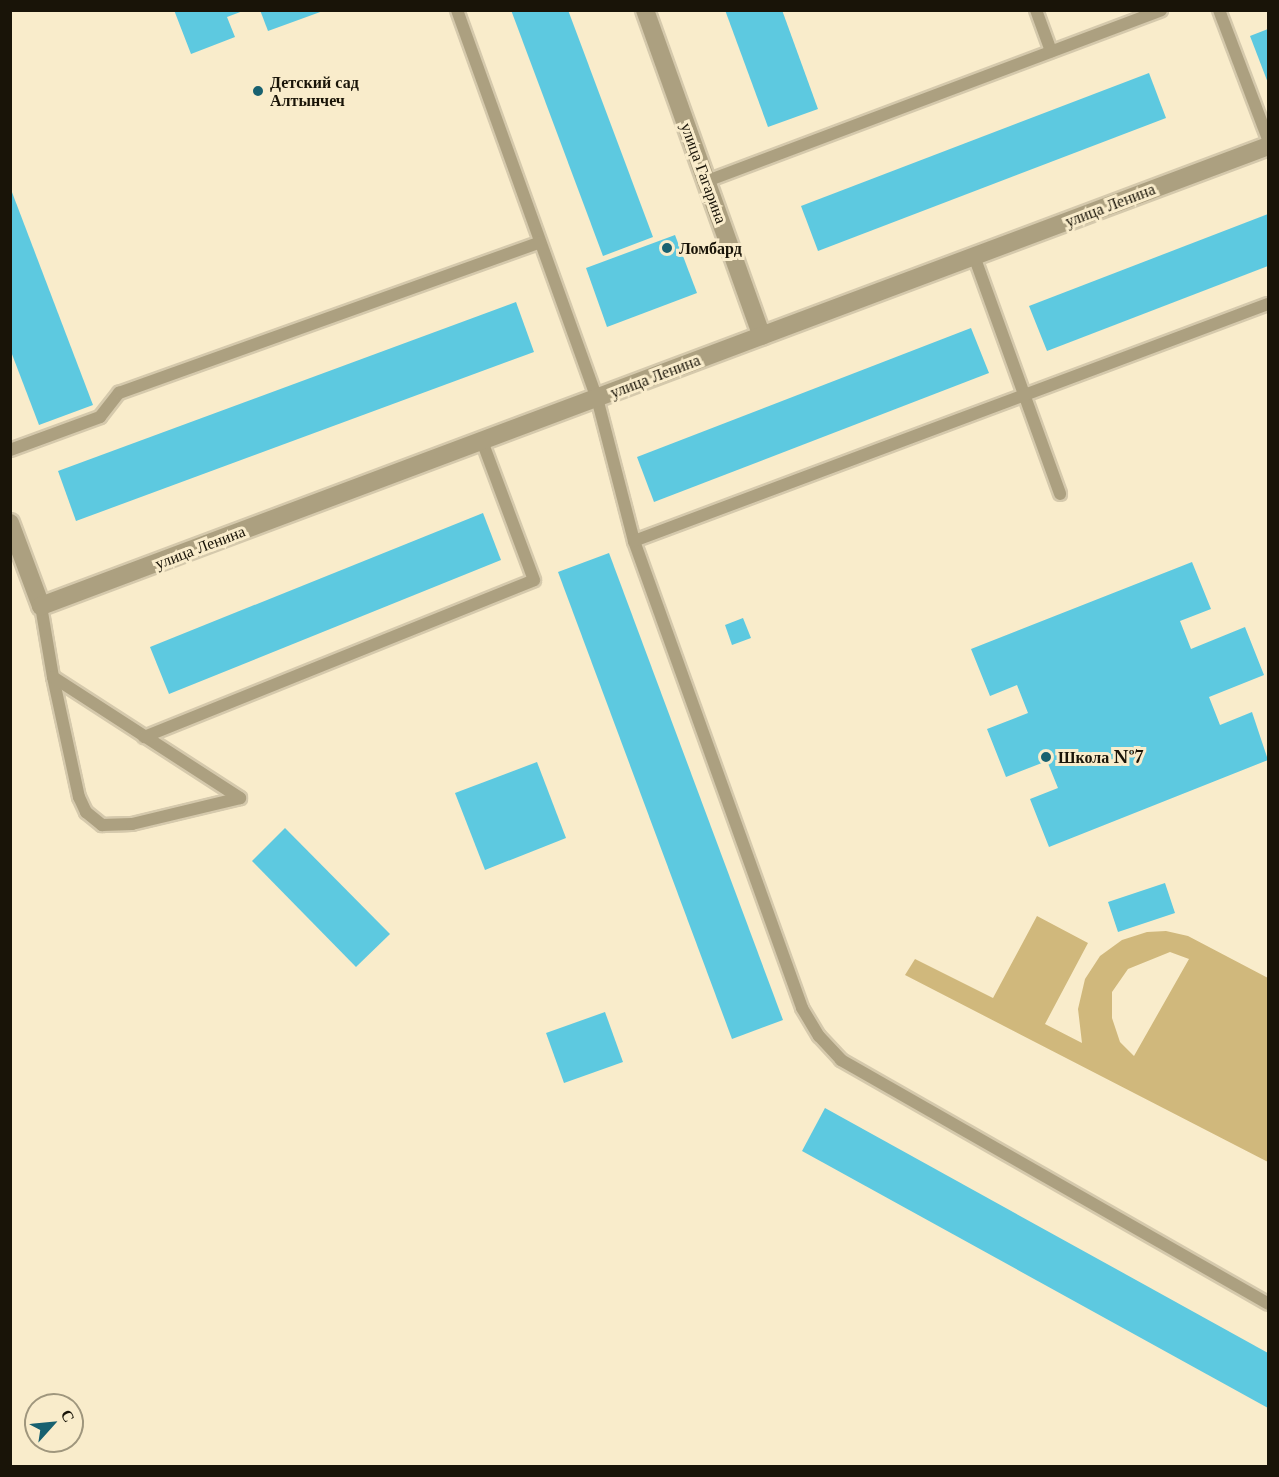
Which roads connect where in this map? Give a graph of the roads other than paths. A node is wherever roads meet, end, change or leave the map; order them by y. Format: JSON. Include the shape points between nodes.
{"nodes":[{"id":1,"x":457,"y":10,"type":"edge"},
{"id":2,"x":645,"y":10,"type":"edge"},
{"id":3,"x":1036,"y":10,"type":"edge"},
{"id":4,"x":1161,"y":10,"type":"edge"},
{"id":5,"x":1219,"y":10,"type":"edge"},
{"id":6,"x":1051,"y":51,"type":"junction"},
{"id":7,"x":1269,"y":139,"type":"edge"},
{"id":8,"x":1269,"y":146,"type":"edge"},
{"id":9,"x":706,"y":181,"type":"junction"},
{"id":10,"x":540,"y":242,"type":"junction"},
{"id":11,"x":974,"y":256,"type":"junction"},
{"id":12,"x":1269,"y":304,"type":"edge"},
{"id":13,"x":762,"y":336,"type":"junction"},
{"id":14,"x":1024,"y":395,"type":"junction"},
{"id":15,"x":597,"y":398,"type":"junction"},
{"id":16,"x":482,"y":441,"type":"junction"},
{"id":17,"x":10,"y":450,"type":"edge"},
{"id":18,"x":1060,"y":494,"type":"dead end"},
{"id":19,"x":10,"y":523,"type":"edge"},
{"id":20,"x":634,"y":541,"type":"junction"},
{"id":21,"x":41,"y":606,"type":"junction"},
{"id":22,"x":53,"y":677,"type":"junction"},
{"id":23,"x":144,"y":737,"type":"junction"},
{"id":24,"x":1269,"y":1304,"type":"edge"}],
"edges":[{"from":1,"to":10,"type":"lane"},
{"from":2,"to":9,"type":"street","name":"улица Гагарина"},
{"from":3,"to":6,"type":"lane"},
{"from":4,"to":6,"type":"lane"},
{"from":5,"to":7,"type":"lane"},
{"from":6,"to":9,"type":"lane"},
{"from":8,"to":11,"type":"street","name":"улица Ленина"},
{"from":9,"to":13,"type":"street","name":"улица Гагарина"},
{"from":10,"to":15,"type":"lane"},
{"from":10,"to":17,"type":"lane","via":[[119,393],[100,417]]},
{"from":11,"to":13,"type":"street","name":"улица Ленина"},
{"from":11,"to":14,"type":"lane"},
{"from":12,"to":14,"type":"lane"},
{"from":13,"to":15,"type":"street","name":"улица Ленина"},
{"from":14,"to":18,"type":"lane"},
{"from":14,"to":20,"type":"lane"},
{"from":15,"to":16,"type":"street","name":"улица Ленина"},
{"from":15,"to":20,"type":"lane"},
{"from":16,"to":21,"type":"street","name":"улица Ленина"},
{"from":16,"to":23,"type":"lane","via":[[534,580]]},
{"from":19,"to":21,"type":"street"},
{"from":20,"to":24,"type":"lane","via":[[802,1008],[819,1036],[841,1060]]},
{"from":21,"to":22,"type":"lane"},
{"from":22,"to":23,"type":"lane"},
{"from":22,"to":23,"type":"lane","via":[[79,797],[86,812],[102,825],[132,824],[240,798]]}]}
